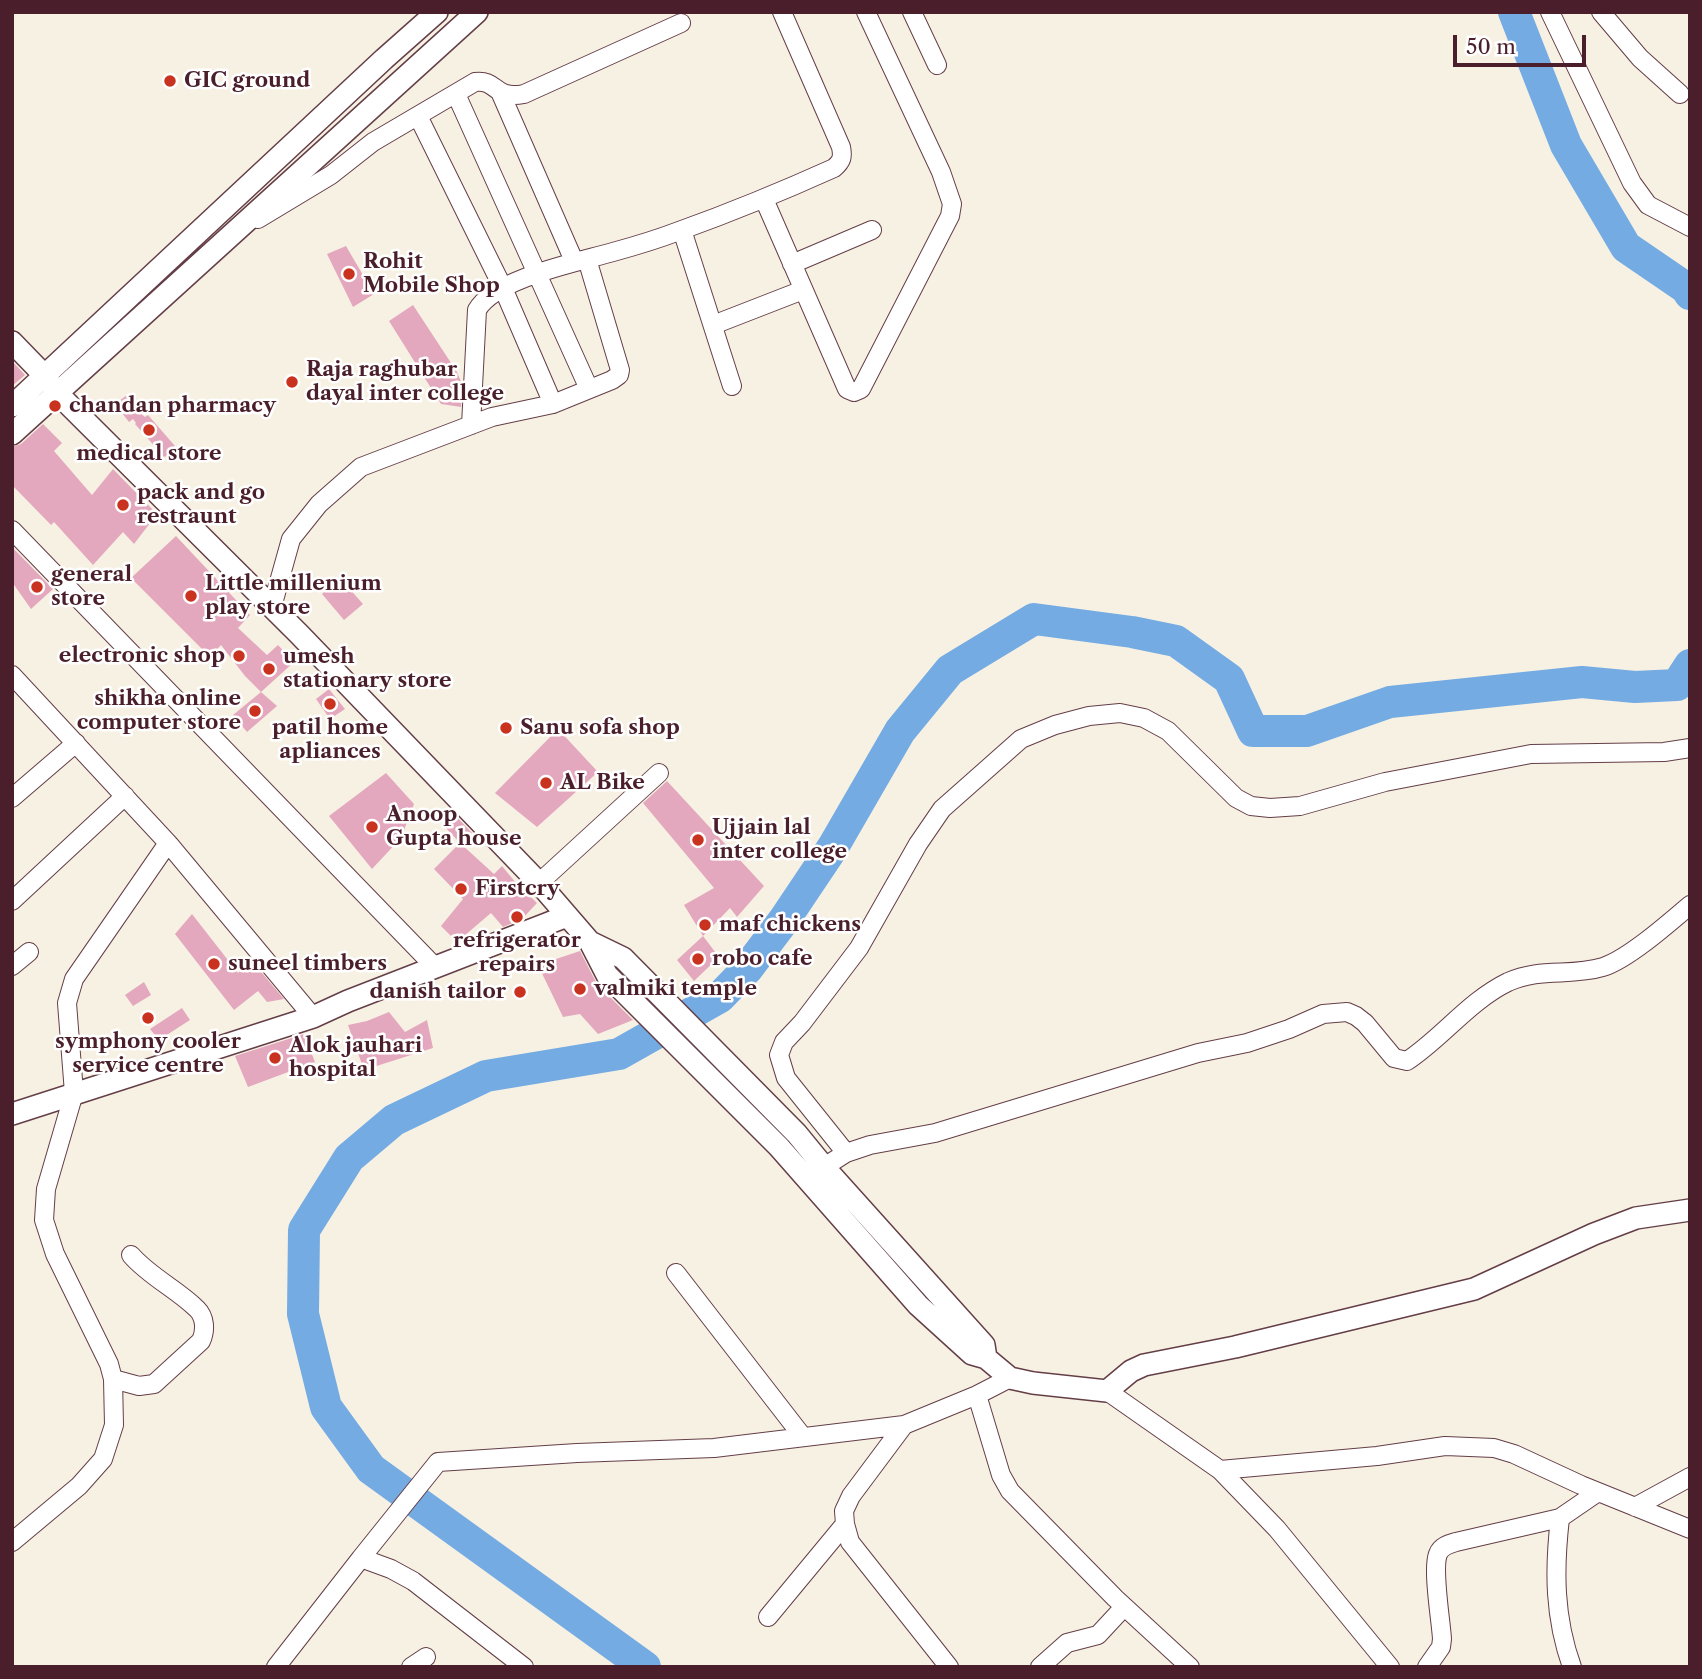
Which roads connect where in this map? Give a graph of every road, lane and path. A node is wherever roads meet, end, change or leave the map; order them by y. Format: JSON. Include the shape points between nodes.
{"nodes":[{"id":1,"x":438,"y":12,"type":"edge"},
{"id":2,"x":477,"y":12,"type":"edge"},
{"id":3,"x":782,"y":12,"type":"edge"},
{"id":4,"x":866,"y":12,"type":"edge"},
{"id":5,"x":912,"y":12,"type":"edge"},
{"id":6,"x":1550,"y":12,"type":"edge"},
{"id":7,"x":1601,"y":12,"type":"edge"},
{"id":8,"x":681,"y":23,"type":"dead end"},
{"id":9,"x":937,"y":65,"type":"dead end"},
{"id":10,"x":456,"y":94,"type":"junction"},
{"id":11,"x":501,"y":94,"type":"junction"},
{"id":12,"x":1680,"y":94,"type":"dead end"},
{"id":13,"x":418,"y":116,"type":"junction"},
{"id":14,"x":764,"y":199,"type":"junction"},
{"id":15,"x":1690,"y":227,"type":"edge"},
{"id":16,"x":682,"y":230,"type":"junction"},
{"id":17,"x":872,"y":230,"type":"dead end"},
{"id":18,"x":237,"y":231,"type":"junction"},
{"id":19,"x":580,"y":260,"type":"junction"},
{"id":20,"x":792,"y":264,"type":"junction"},
{"id":21,"x":538,"y":274,"type":"junction"},
{"id":22,"x":503,"y":288,"type":"junction"},
{"id":23,"x":803,"y":290,"type":"junction"},
{"id":24,"x":713,"y":326,"type":"junction"},
{"id":25,"x":12,"y":342,"type":"edge"},
{"id":26,"x":44,"y":375,"type":"junction"},
{"id":27,"x":732,"y":386,"type":"dead end"},
{"id":28,"x":589,"y":389,"type":"junction"},
{"id":29,"x":58,"y":394,"type":"junction"},
{"id":30,"x":553,"y":404,"type":"junction"},
{"id":31,"x":12,"y":406,"type":"edge"},
{"id":32,"x":471,"y":425,"type":"junction"},
{"id":33,"x":12,"y":434,"type":"edge"},
{"id":34,"x":12,"y":530,"type":"edge"},
{"id":35,"x":272,"y":607,"type":"junction"},
{"id":36,"x":12,"y":675,"type":"edge"},
{"id":37,"x":76,"y":743,"type":"junction"},
{"id":38,"x":1690,"y":748,"type":"edge"},
{"id":39,"x":659,"y":773,"type":"dead end"},
{"id":40,"x":125,"y":796,"type":"junction"},
{"id":41,"x":12,"y":798,"type":"edge"},
{"id":42,"x":168,"y":843,"type":"junction"},
{"id":43,"x":539,"y":883,"type":"junction"},
{"id":44,"x":12,"y":901,"type":"edge"},
{"id":45,"x":1690,"y":905,"type":"edge"},
{"id":46,"x":568,"y":916,"type":"junction"},
{"id":47,"x":590,"y":942,"type":"junction"},
{"id":48,"x":29,"y":952,"type":"dead end"},
{"id":49,"x":12,"y":966,"type":"edge"},
{"id":50,"x":435,"y":967,"type":"junction"},
{"id":51,"x":313,"y":1017,"type":"junction"},
{"id":52,"x":74,"y":1093,"type":"junction"},
{"id":53,"x":12,"y":1114,"type":"edge"},
{"id":54,"x":846,"y":1153,"type":"junction"},
{"id":55,"x":824,"y":1167,"type":"junction"},
{"id":56,"x":1690,"y":1210,"type":"edge"},
{"id":57,"x":131,"y":1255,"type":"dead end"},
{"id":58,"x":676,"y":1273,"type":"dead end"},
{"id":59,"x":986,"y":1357,"type":"junction"},
{"id":60,"x":1010,"y":1378,"type":"junction"},
{"id":61,"x":113,"y":1379,"type":"junction"},
{"id":62,"x":1107,"y":1391,"type":"junction"},
{"id":63,"x":977,"y":1395,"type":"junction"},
{"id":64,"x":904,"y":1425,"type":"junction"},
{"id":65,"x":803,"y":1437,"type":"junction"},
{"id":66,"x":1220,"y":1470,"type":"junction"},
{"id":67,"x":1690,"y":1478,"type":"edge"},
{"id":68,"x":1598,"y":1492,"type":"junction"},
{"id":69,"x":1635,"y":1507,"type":"junction"},
{"id":70,"x":1560,"y":1518,"type":"junction"},
{"id":71,"x":845,"y":1524,"type":"junction"},
{"id":72,"x":1690,"y":1529,"type":"edge"},
{"id":73,"x":12,"y":1542,"type":"edge"},
{"id":74,"x":361,"y":1558,"type":"junction"},
{"id":75,"x":1124,"y":1607,"type":"junction"},
{"id":76,"x":768,"y":1617,"type":"dead end"},
{"id":77,"x":276,"y":1667,"type":"edge"},
{"id":78,"x":524,"y":1667,"type":"edge"},
{"id":79,"x":949,"y":1667,"type":"edge"},
{"id":80,"x":1040,"y":1667,"type":"edge"},
{"id":81,"x":1190,"y":1667,"type":"edge"},
{"id":82,"x":1390,"y":1667,"type":"edge"},
{"id":83,"x":1427,"y":1667,"type":"edge"},
{"id":84,"x":1572,"y":1667,"type":"edge"}],
"edges":[{"from":1,"to":26,"type":"street"},
{"from":2,"to":18,"type":"street"},
{"from":3,"to":14,"type":"street","via":[[843,155],[834,168]]},
{"from":4,"to":23,"type":"street","via":[[941,172],[952,210],[861,389],[847,389]]},
{"from":5,"to":9,"type":"street"},
{"from":6,"to":15,"type":"street","via":[[1632,183],[1648,205]]},
{"from":7,"to":12,"type":"street","via":[[1640,58]]},
{"from":8,"to":11,"type":"street","via":[[524,94]]},
{"from":10,"to":11,"type":"street","via":[[483,81]]},
{"from":10,"to":13,"type":"street"},
{"from":10,"to":21,"type":"street"},
{"from":11,"to":19,"type":"street"},
{"from":13,"to":18,"type":"street"},
{"from":13,"to":22,"type":"street"},
{"from":14,"to":16,"type":"street"},
{"from":14,"to":20,"type":"street"},
{"from":16,"to":19,"type":"street"},
{"from":16,"to":24,"type":"street"},
{"from":17,"to":20,"type":"street"},
{"from":18,"to":29,"type":"street"},
{"from":19,"to":21,"type":"street"},
{"from":19,"to":28,"type":"street","via":[[620,370],[616,378]]},
{"from":20,"to":23,"type":"street"},
{"from":21,"to":22,"type":"street"},
{"from":21,"to":28,"type":"street"},
{"from":22,"to":30,"type":"street"},
{"from":22,"to":32,"type":"street","via":[[477,310]]},
{"from":23,"to":24,"type":"street"},
{"from":24,"to":27,"type":"street"},
{"from":25,"to":26,"type":"street"},
{"from":26,"to":29,"type":"street"},
{"from":26,"to":31,"type":"street"},
{"from":28,"to":30,"type":"street"},
{"from":29,"to":33,"type":"street"},
{"from":29,"to":35,"type":"street"},
{"from":30,"to":32,"type":"street"},
{"from":32,"to":35,"type":"street","via":[[361,467],[318,504],[291,539]]},
{"from":34,"to":50,"type":"street"},
{"from":35,"to":43,"type":"street"},
{"from":36,"to":37,"type":"street"},
{"from":37,"to":40,"type":"street"},
{"from":37,"to":41,"type":"street"},
{"from":38,"to":54,"type":"street","via":[[1531,754],[1385,782],[1300,806],[1270,808],[1236,798],[1168,731],[1144,718],[1120,713],[1089,716],[1021,738],[942,809],[859,947],[784,1042],[779,1055],[786,1078]]},
{"from":39,"to":43,"type":"street"},
{"from":40,"to":42,"type":"street"},
{"from":40,"to":44,"type":"street"},
{"from":42,"to":51,"type":"street"},
{"from":42,"to":52,"type":"street","via":[[74,978],[67,1003]]},
{"from":43,"to":46,"type":"street"},
{"from":45,"to":54,"type":"street","via":[[1604,967],[1534,973],[1507,983],[1406,1061],[1394,1058],[1356,1016],[1323,1014],[1247,1043],[1198,1053],[935,1133],[870,1144]]},
{"from":46,"to":47,"type":"street"},
{"from":46,"to":50,"type":"street"},
{"from":47,"to":55,"type":"street","via":[[623,958],[797,1133]]},
{"from":47,"to":59,"type":"street","via":[[607,975],[779,1147],[918,1305],[972,1354]]},
{"from":48,"to":49,"type":"street"},
{"from":50,"to":51,"type":"street"},
{"from":51,"to":52,"type":"street"},
{"from":52,"to":53,"type":"street"},
{"from":52,"to":61,"type":"street","via":[[46,1189],[44,1220]]},
{"from":54,"to":55,"type":"street"},
{"from":55,"to":59,"type":"street","via":[[984,1345]]},
{"from":56,"to":62,"type":"street","via":[[1636,1218],[1474,1289],[1235,1347],[1144,1364]]},
{"from":57,"to":61,"type":"street","via":[[199,1310],[205,1333],[153,1384],[139,1386]]},
{"from":58,"to":65,"type":"street"},
{"from":59,"to":60,"type":"street"},
{"from":60,"to":62,"type":"street"},
{"from":60,"to":63,"type":"street"},
{"from":61,"to":73,"type":"street","via":[[114,1425],[103,1459],[79,1486]]},
{"from":62,"to":66,"type":"street"},
{"from":63,"to":64,"type":"street"},
{"from":63,"to":75,"type":"street","via":[[1010,1491]]},
{"from":64,"to":65,"type":"street"},
{"from":64,"to":71,"type":"street","via":[[851,1496],[844,1511]]},
{"from":65,"to":74,"type":"street","via":[[714,1448],[438,1462]]},
{"from":66,"to":68,"type":"street","via":[[1445,1446],[1494,1448]]},
{"from":66,"to":82,"type":"street","via":[[1277,1529]]},
{"from":67,"to":69,"type":"street"},
{"from":68,"to":69,"type":"street"},
{"from":68,"to":70,"type":"street"},
{"from":69,"to":72,"type":"street"},
{"from":70,"to":83,"type":"street","via":[[1456,1542],[1438,1552],[1442,1639]]},
{"from":70,"to":84,"type":"street","via":[[1555,1562],[1562,1639]]},
{"from":71,"to":76,"type":"street"},
{"from":71,"to":79,"type":"street","via":[[850,1542]]},
{"from":74,"to":77,"type":"street"},
{"from":74,"to":78,"type":"street","via":[[413,1581]]},
{"from":75,"to":80,"type":"street","via":[[1098,1634],[1067,1643]]},
{"from":75,"to":81,"type":"street"}]}
